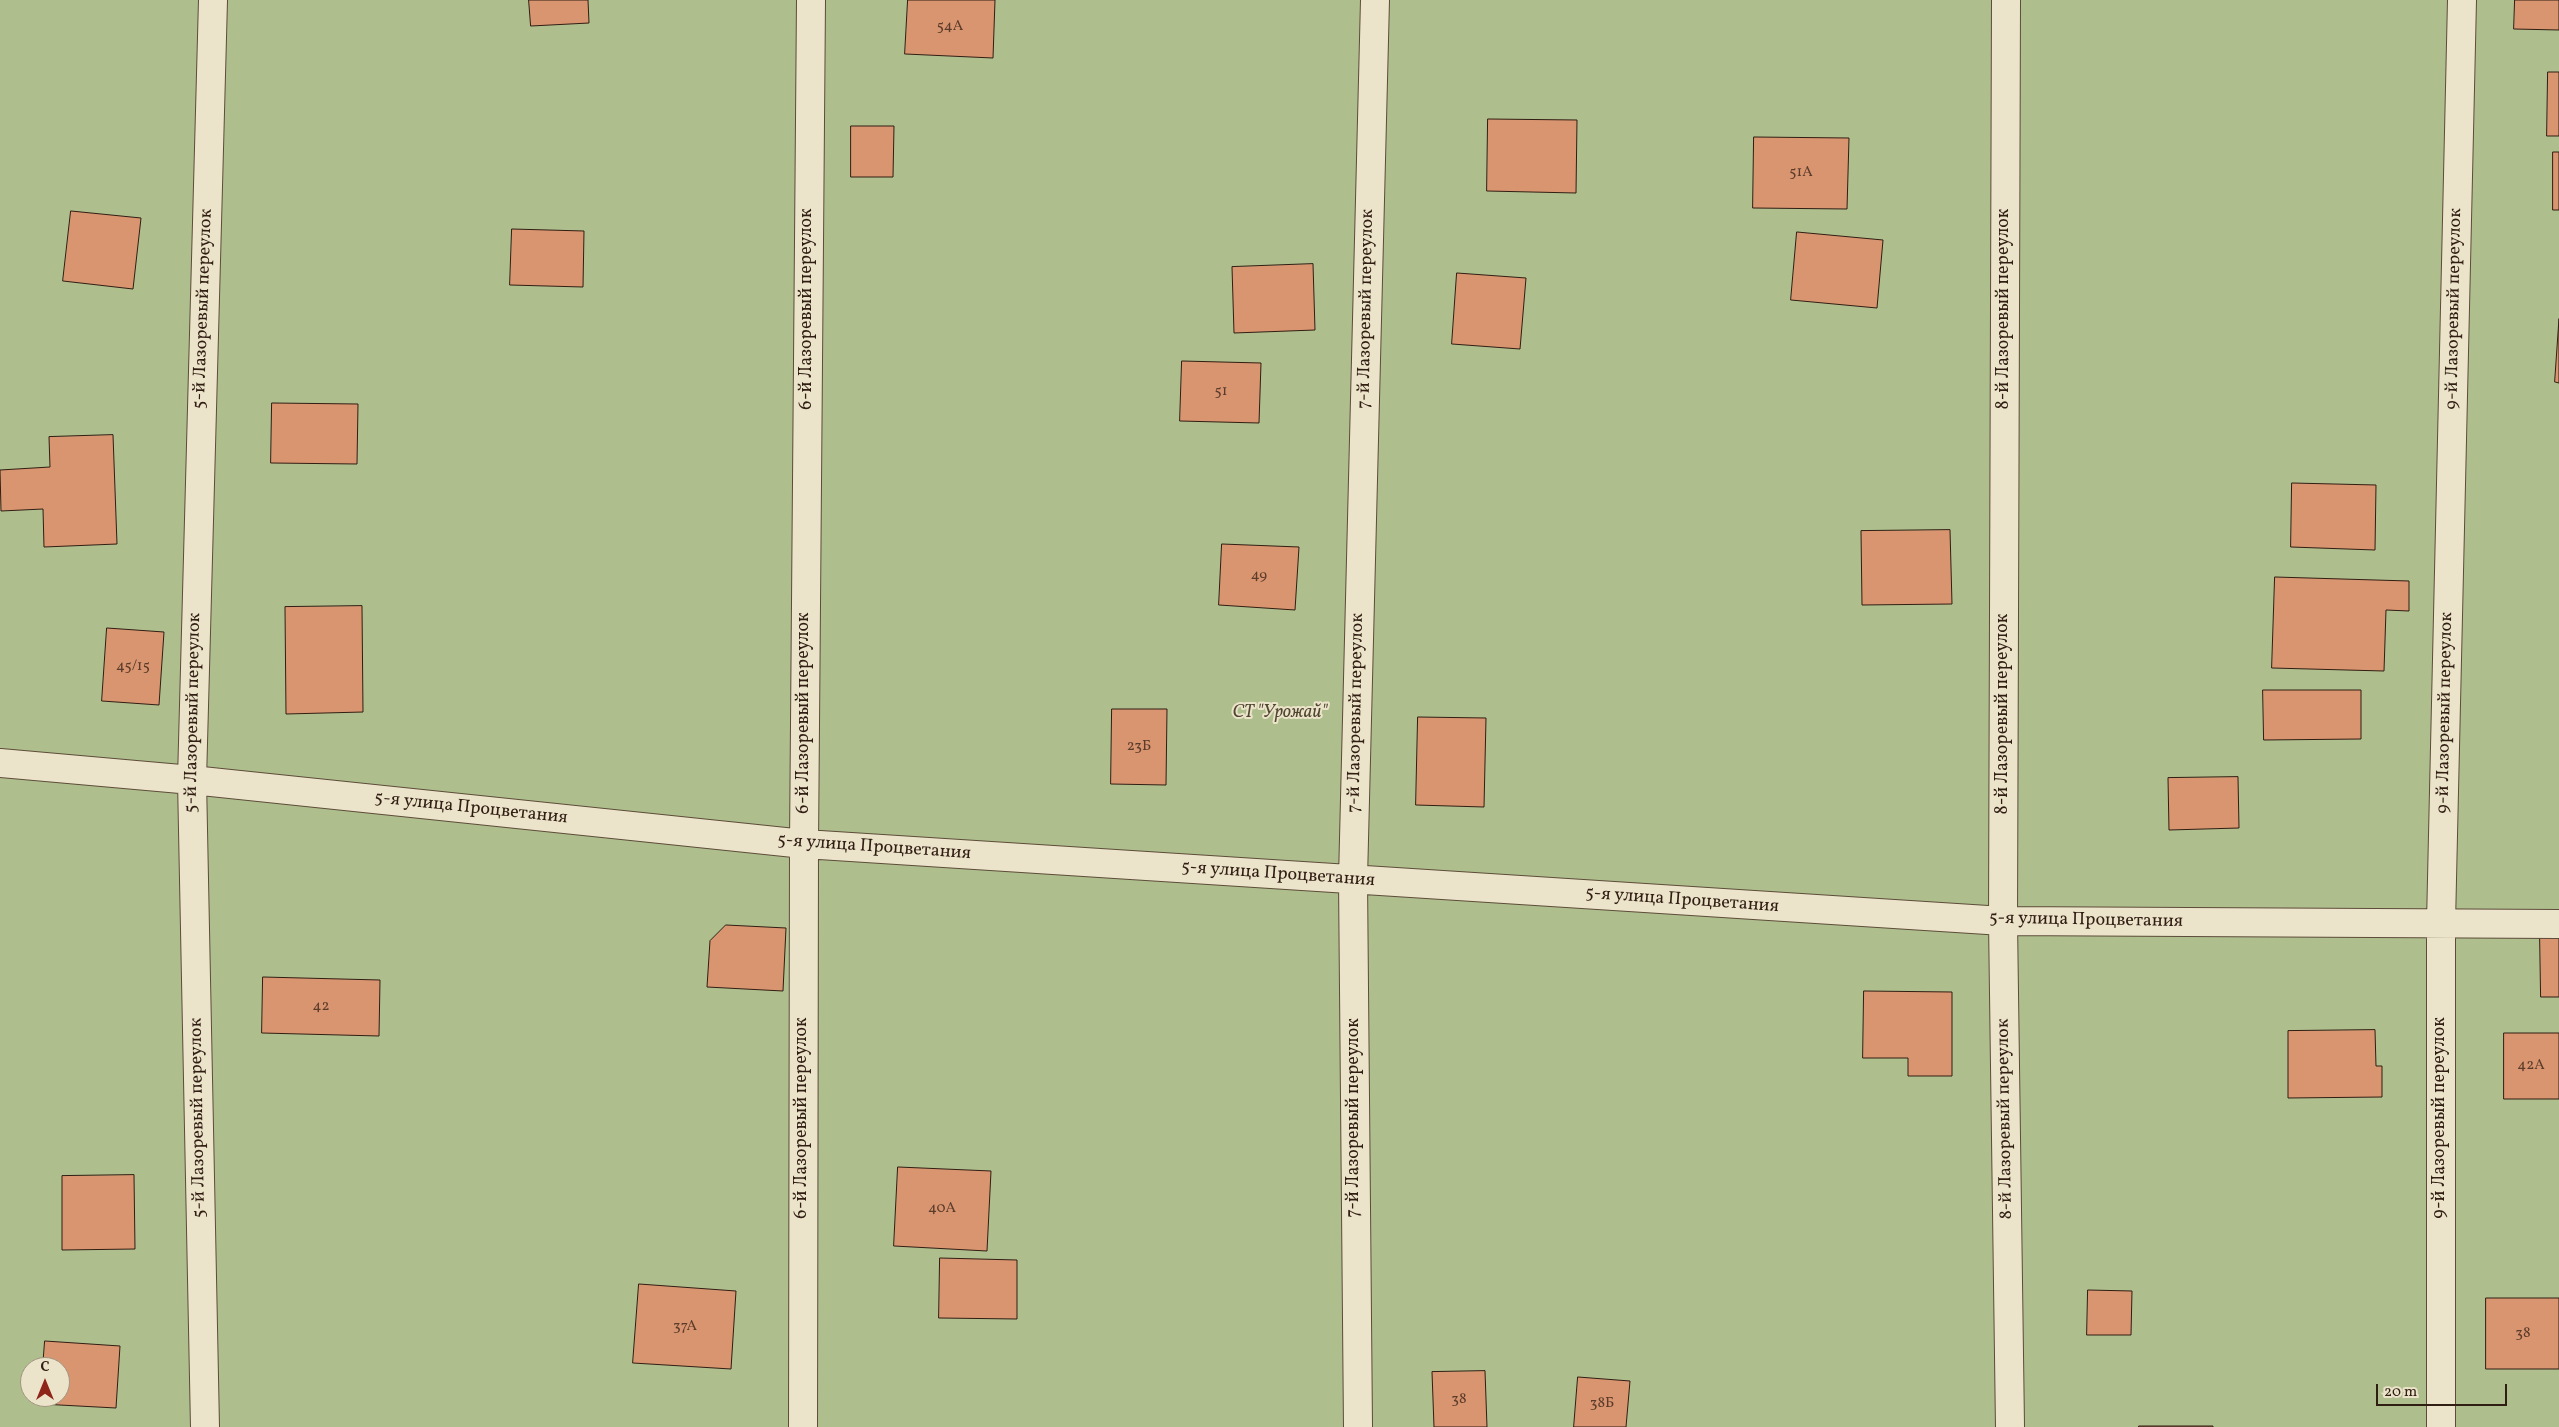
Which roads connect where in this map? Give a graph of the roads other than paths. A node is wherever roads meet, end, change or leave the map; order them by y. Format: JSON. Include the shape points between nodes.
{"nodes":[{"id":1,"x":213,"y":0,"type":"edge"},
{"id":2,"x":811,"y":0,"type":"edge"},
{"id":3,"x":1375,"y":0,"type":"edge"},
{"id":4,"x":2006,"y":0,"type":"edge"},
{"id":5,"x":2462,"y":0,"type":"edge"},
{"id":6,"x":0,"y":763,"type":"edge"},
{"id":7,"x":192,"y":780,"type":"junction"},
{"id":8,"x":804,"y":844,"type":"junction"},
{"id":9,"x":1353,"y":880,"type":"junction"},
{"id":10,"x":2003,"y":921,"type":"junction"},
{"id":11,"x":2441,"y":923,"type":"junction"},
{"id":12,"x":2559,"y":924,"type":"edge"},
{"id":13,"x":205,"y":1427,"type":"edge"},
{"id":14,"x":803,"y":1427,"type":"edge"},
{"id":15,"x":1358,"y":1427,"type":"edge"},
{"id":16,"x":2010,"y":1427,"type":"edge"},
{"id":17,"x":2441,"y":1427,"type":"edge"}],
"edges":[{"from":1,"to":7,"type":"lane","name":"5-й Лазоревый переулок"},
{"from":2,"to":8,"type":"lane","name":"6-й Лазоревый переулок"},
{"from":3,"to":9,"type":"lane","name":"7-й Лазоревый переулок"},
{"from":4,"to":10,"type":"lane","name":"8-й Лазоревый переулок"},
{"from":5,"to":11,"type":"lane","name":"9-й Лазоревый переулок"},
{"from":6,"to":7,"type":"lane","name":"5-я улица Процветания"},
{"from":7,"to":8,"type":"lane","name":"5-я улица Процветания"},
{"from":7,"to":13,"type":"lane","name":"5-й Лазоревый переулок"},
{"from":8,"to":9,"type":"lane","name":"5-я улица Процветания"},
{"from":8,"to":14,"type":"lane","name":"6-й Лазоревый переулок"},
{"from":9,"to":10,"type":"lane","name":"5-я улица Процветания"},
{"from":9,"to":15,"type":"lane","name":"7-й Лазоревый переулок"},
{"from":10,"to":11,"type":"lane","name":"5-я улица Процветания"},
{"from":10,"to":16,"type":"lane","name":"8-й Лазоревый переулок"},
{"from":11,"to":12,"type":"lane","name":"5-я улица Процветания"},
{"from":11,"to":17,"type":"lane","name":"9-й Лазоревый переулок"}]}
